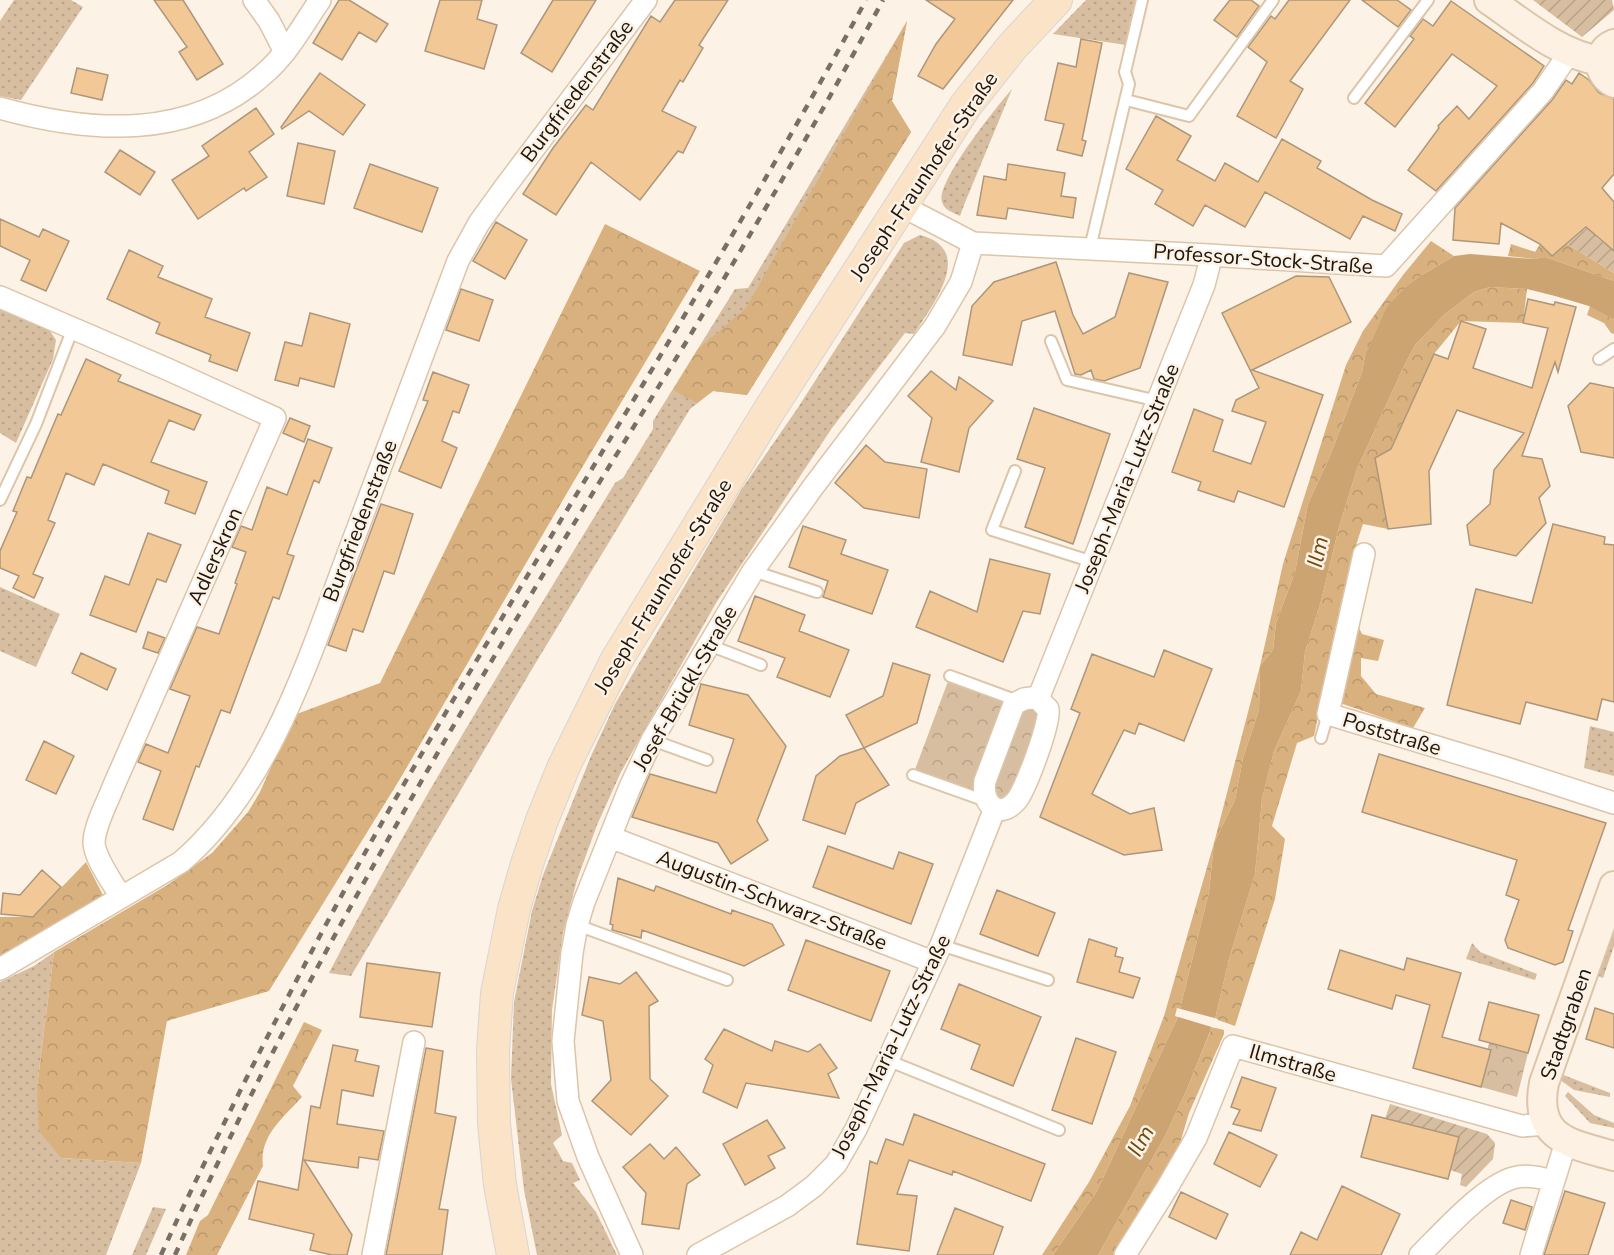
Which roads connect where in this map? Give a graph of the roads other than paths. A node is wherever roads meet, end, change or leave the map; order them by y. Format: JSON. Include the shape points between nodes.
{"nodes":[{"id":1,"x":254,"y":0,"type":"edge"},
{"id":2,"x":320,"y":0,"type":"edge"},
{"id":3,"x":646,"y":0,"type":"edge"},
{"id":4,"x":1056,"y":0,"type":"edge"},
{"id":5,"x":1142,"y":0,"type":"edge"},
{"id":6,"x":1273,"y":0,"type":"edge"},
{"id":7,"x":1428,"y":0,"type":"edge"},
{"id":8,"x":1489,"y":0,"type":"edge"},
{"id":9,"x":285,"y":52,"type":"junction"},
{"id":10,"x":1570,"y":52,"type":"junction"},
{"id":11,"x":1609,"y":62,"type":"edge"},
{"id":12,"x":1354,"y":98,"type":"dead end"},
{"id":13,"x":1126,"y":100,"type":"junction"},
{"id":14,"x":0,"y":108,"type":"edge"},
{"id":15,"x":902,"y":206,"type":"junction"},
{"id":16,"x":973,"y":243,"type":"junction"},
{"id":17,"x":1090,"y":248,"type":"junction"},
{"id":18,"x":1209,"y":255,"type":"junction"},
{"id":19,"x":0,"y":297,"type":"edge"},
{"id":20,"x":73,"y":328,"type":"junction"},
{"id":21,"x":1051,"y":341,"type":"dead end"},
{"id":22,"x":1614,"y":349,"type":"edge"},
{"id":23,"x":1599,"y":359,"type":"dead end"},
{"id":24,"x":1158,"y":401,"type":"junction"},
{"id":25,"x":1015,"y":471,"type":"dead end"},
{"id":26,"x":0,"y":500,"type":"edge"},
{"id":27,"x":1364,"y":554,"type":"dead end"},
{"id":28,"x":1093,"y":562,"type":"junction"},
{"id":29,"x":753,"y":571,"type":"junction"},
{"id":30,"x":817,"y":592,"type":"dead end"},
{"id":31,"x":709,"y":645,"type":"junction"},
{"id":32,"x":761,"y":665,"type":"dead end"},
{"id":33,"x":950,"y":676,"type":"dead end"},
{"id":34,"x":1028,"y":700,"type":"junction"},
{"id":35,"x":1328,"y":714,"type":"junction"},
{"id":36,"x":1321,"y":738,"type":"dead end"},
{"id":37,"x":652,"y":740,"type":"junction"},
{"id":38,"x":707,"y":760,"type":"dead end"},
{"id":39,"x":913,"y":775,"type":"dead end"},
{"id":40,"x":1614,"y":803,"type":"edge"},
{"id":41,"x":991,"y":805,"type":"junction"},
{"id":42,"x":610,"y":837,"type":"junction"},
{"id":43,"x":1614,"y":886,"type":"edge"},
{"id":44,"x":122,"y":897,"type":"junction"},
{"id":45,"x":577,"y":924,"type":"junction"},
{"id":46,"x":937,"y":953,"type":"junction"},
{"id":47,"x":0,"y":969,"type":"edge"},
{"id":48,"x":727,"y":980,"type":"dead end"},
{"id":49,"x":1048,"y":980,"type":"dead end"},
{"id":50,"x":414,"y":1042,"type":"dead end"},
{"id":51,"x":887,"y":1060,"type":"junction"},
{"id":52,"x":1059,"y":1130,"type":"dead end"},
{"id":53,"x":1557,"y":1133,"type":"junction"},
{"id":54,"x":1614,"y":1156,"type":"edge"},
{"id":55,"x":1554,"y":1181,"type":"junction"},
{"id":56,"x":374,"y":1255,"type":"edge"},
{"id":57,"x":513,"y":1255,"type":"edge"},
{"id":58,"x":632,"y":1255,"type":"edge"},
{"id":59,"x":698,"y":1255,"type":"edge"},
{"id":60,"x":1125,"y":1255,"type":"edge"},
{"id":61,"x":1420,"y":1255,"type":"edge"},
{"id":62,"x":1531,"y":1255,"type":"edge"}],
"edges":[{"from":1,"to":9,"type":"street"},
{"from":2,"to":9,"type":"street"},
{"from":3,"to":44,"type":"street","name":"Burgfriedenstraße","via":[[504,187],[458,261],[302,672],[250,777],[201,845],[163,874]]},
{"from":4,"to":15,"type":"main road","name":"Joseph-Fraunhofer-Straße","via":[[1011,47],[966,105]]},
{"from":5,"to":13,"type":"lane","via":[[1125,72],[1129,84]]},
{"from":6,"to":13,"type":"lane","via":[[1189,116]]},
{"from":7,"to":12,"type":"lane"},
{"from":8,"to":10,"type":"street"},
{"from":9,"to":14,"type":"street","via":[[265,74],[231,100],[189,117],[151,125],[112,127],[39,118]]},
{"from":10,"to":11,"type":"street"},
{"from":10,"to":18,"type":"street","name":"Professor-Stock-Straße","via":[[1543,91],[1386,266]]},
{"from":13,"to":17,"type":"lane"},
{"from":15,"to":16,"type":"street","name":"Professor-Stock-Straße"},
{"from":15,"to":57,"type":"main road","name":"Joseph-Fraunhofer-Straße","via":[[770,409],[616,661],[583,724],[542,820],[514,909],[500,973],[495,1020],[494,1123]]},
{"from":16,"to":17,"type":"street","name":"Professor-Stock-Straße"},
{"from":16,"to":29,"type":"street","name":"Josef-Brückl-Straße","via":[[961,282],[935,326]]},
{"from":17,"to":18,"type":"street","name":"Professor-Stock-Straße"},
{"from":18,"to":24,"type":"street","name":"Joseph-Maria-Lutz-Straße","via":[[1204,285]]},
{"from":19,"to":20,"type":"street","name":"Adlerskron"},
{"from":20,"to":26,"type":"lane","via":[[36,424]]},
{"from":20,"to":44,"type":"street","name":"Adlerskron","via":[[276,418],[97,829],[95,849]]},
{"from":21,"to":24,"type":"lane","via":[[1067,380]]},
{"from":22,"to":23,"type":"lane"},
{"from":24,"to":28,"type":"street","name":"Joseph-Maria-Lutz-Straße"},
{"from":25,"to":28,"type":"lane","via":[[992,530]]},
{"from":27,"to":35,"type":"street","name":"Poststraße"},
{"from":28,"to":34,"type":"street","name":"Joseph-Maria-Lutz-Straße"},
{"from":29,"to":30,"type":"lane"},
{"from":29,"to":31,"type":"street","name":"Josef-Brückl-Straße"},
{"from":31,"to":32,"type":"lane"},
{"from":31,"to":37,"type":"street","name":"Josef-Brückl-Straße"},
{"from":33,"to":34,"type":"lane"},
{"from":34,"to":41,"type":"street","name":"Joseph-Maria-Lutz-Straße","via":[[1012,708],[985,781],[983,788]]},
{"from":34,"to":41,"type":"street","via":[[1048,709],[1049,718],[1020,796],[1002,809]]},
{"from":35,"to":36,"type":"lane"},
{"from":35,"to":40,"type":"street","name":"Poststraße"},
{"from":37,"to":38,"type":"lane"},
{"from":37,"to":42,"type":"street","name":"Josef-Brückl-Straße"},
{"from":39,"to":41,"type":"lane"},
{"from":41,"to":46,"type":"street","name":"Joseph-Maria-Lutz-Straße"},
{"from":42,"to":45,"type":"street","name":"Josef-Brückl-Straße"},
{"from":42,"to":46,"type":"street","name":"Augustin-Schwarz-Straße"},
{"from":43,"to":53,"type":"street","name":"Stadtgraben","via":[[1544,1083],[1542,1101]]},
{"from":44,"to":47,"type":"street","name":"Burgfriedenstraße"},
{"from":45,"to":48,"type":"lane"},
{"from":45,"to":58,"type":"street","name":"Josef-Brückl-Straße","via":[[563,1041],[568,1101],[588,1157]]},
{"from":46,"to":49,"type":"lane"},
{"from":46,"to":51,"type":"street","name":"Joseph-Maria-Lutz-Straße"},
{"from":50,"to":56,"type":"street"},
{"from":51,"to":52,"type":"lane"},
{"from":51,"to":59,"type":"street","name":"Joseph-Maria-Lutz-Straße","via":[[836,1164],[787,1206]]},
{"from":53,"to":54,"type":"street"},
{"from":53,"to":55,"type":"street"},
{"from":53,"to":60,"type":"street","name":"Ilmstraße","via":[[1233,1046],[1196,1138]]},
{"from":55,"to":61,"type":"street","via":[[1530,1176],[1505,1181],[1472,1205]]},
{"from":55,"to":62,"type":"street"}]}
